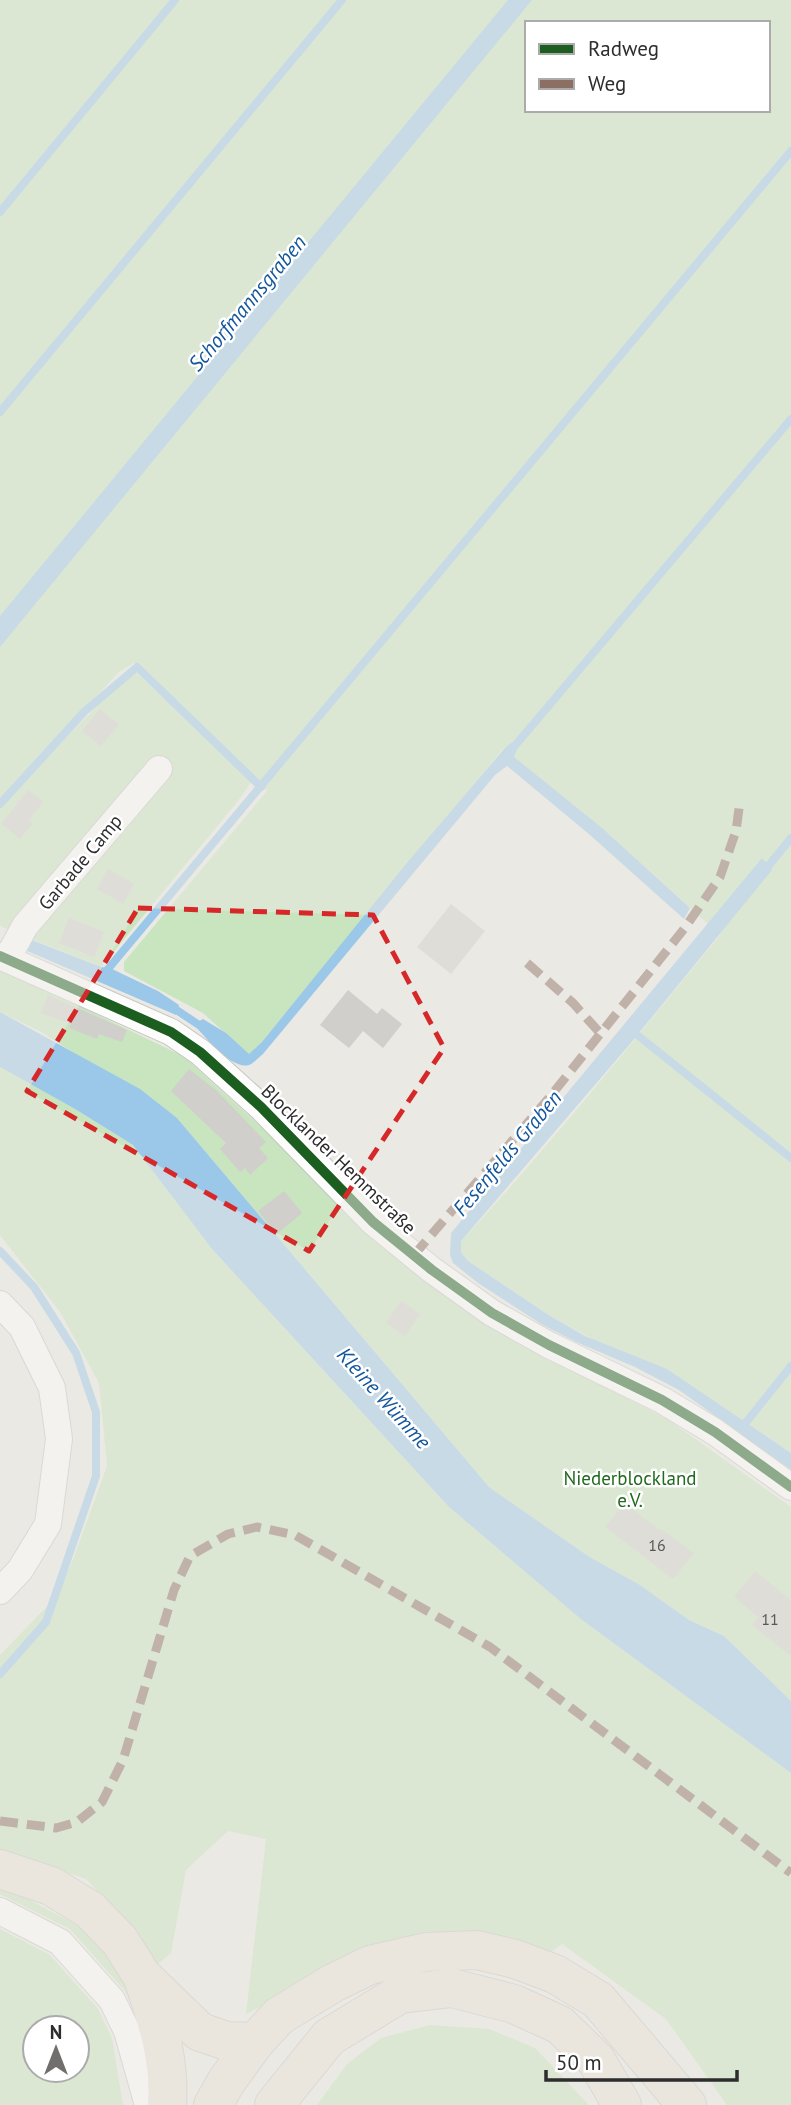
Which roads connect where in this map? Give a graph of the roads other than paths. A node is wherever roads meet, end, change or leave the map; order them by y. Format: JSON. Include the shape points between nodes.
{"nodes":[{"id":1,"x":159,"y":769,"type":"dead end"},
{"id":2,"x":4,"y":958,"type":"edge"},
{"id":3,"x":0,"y":1304,"type":"edge"},
{"id":4,"x":791,"y":1487,"type":"edge"},
{"id":5,"x":0,"y":1591,"type":"edge"},
{"id":6,"x":0,"y":1869,"type":"edge"},
{"id":7,"x":0,"y":1911,"type":"edge"},
{"id":8,"x":142,"y":1976,"type":"junction"},
{"id":9,"x":255,"y":2042,"type":"junction"},
{"id":10,"x":148,"y":2105,"type":"edge"},
{"id":11,"x":167,"y":2105,"type":"edge"},
{"id":12,"x":213,"y":2105,"type":"edge"},
{"id":13,"x":274,"y":2105,"type":"edge"},
{"id":14,"x":622,"y":2105,"type":"edge"},
{"id":15,"x":687,"y":2105,"type":"edge"}],
"edges":[{"from":1,"to":2,"type":"street","name":"Garbade Camp","via":[[25,926]]},
{"from":2,"to":4,"type":"street","name":"Blocklander Hemmstraße","via":[[170,1032],[200,1052],[261,1107],[373,1222],[432,1270],[492,1313],[662,1400]]},
{"from":3,"to":5,"type":"street","via":[[22,1327],[52,1388],[59,1439],[48,1524],[20,1570]]},
{"from":6,"to":8,"type":"highway","via":[[51,1886],[90,1910],[120,1941]]},
{"from":7,"to":10,"type":"street","via":[[60,1942],[112,2000],[127,2031]]},
{"from":8,"to":9,"type":"highway","via":[[200,2032],[227,2041]]},
{"from":8,"to":11,"type":"highway","via":[[162,2039],[169,2077]]},
{"from":9,"to":12,"type":"highway"},
{"from":9,"to":15,"type":"highway","via":[[279,2017],[370,1965],[426,1952],[477,1950],[555,1973],[598,2000]]},
{"from":13,"to":14,"type":"highway","via":[[329,2037],[400,1993],[452,1988],[514,2004],[560,2025],[596,2060]]}]}
